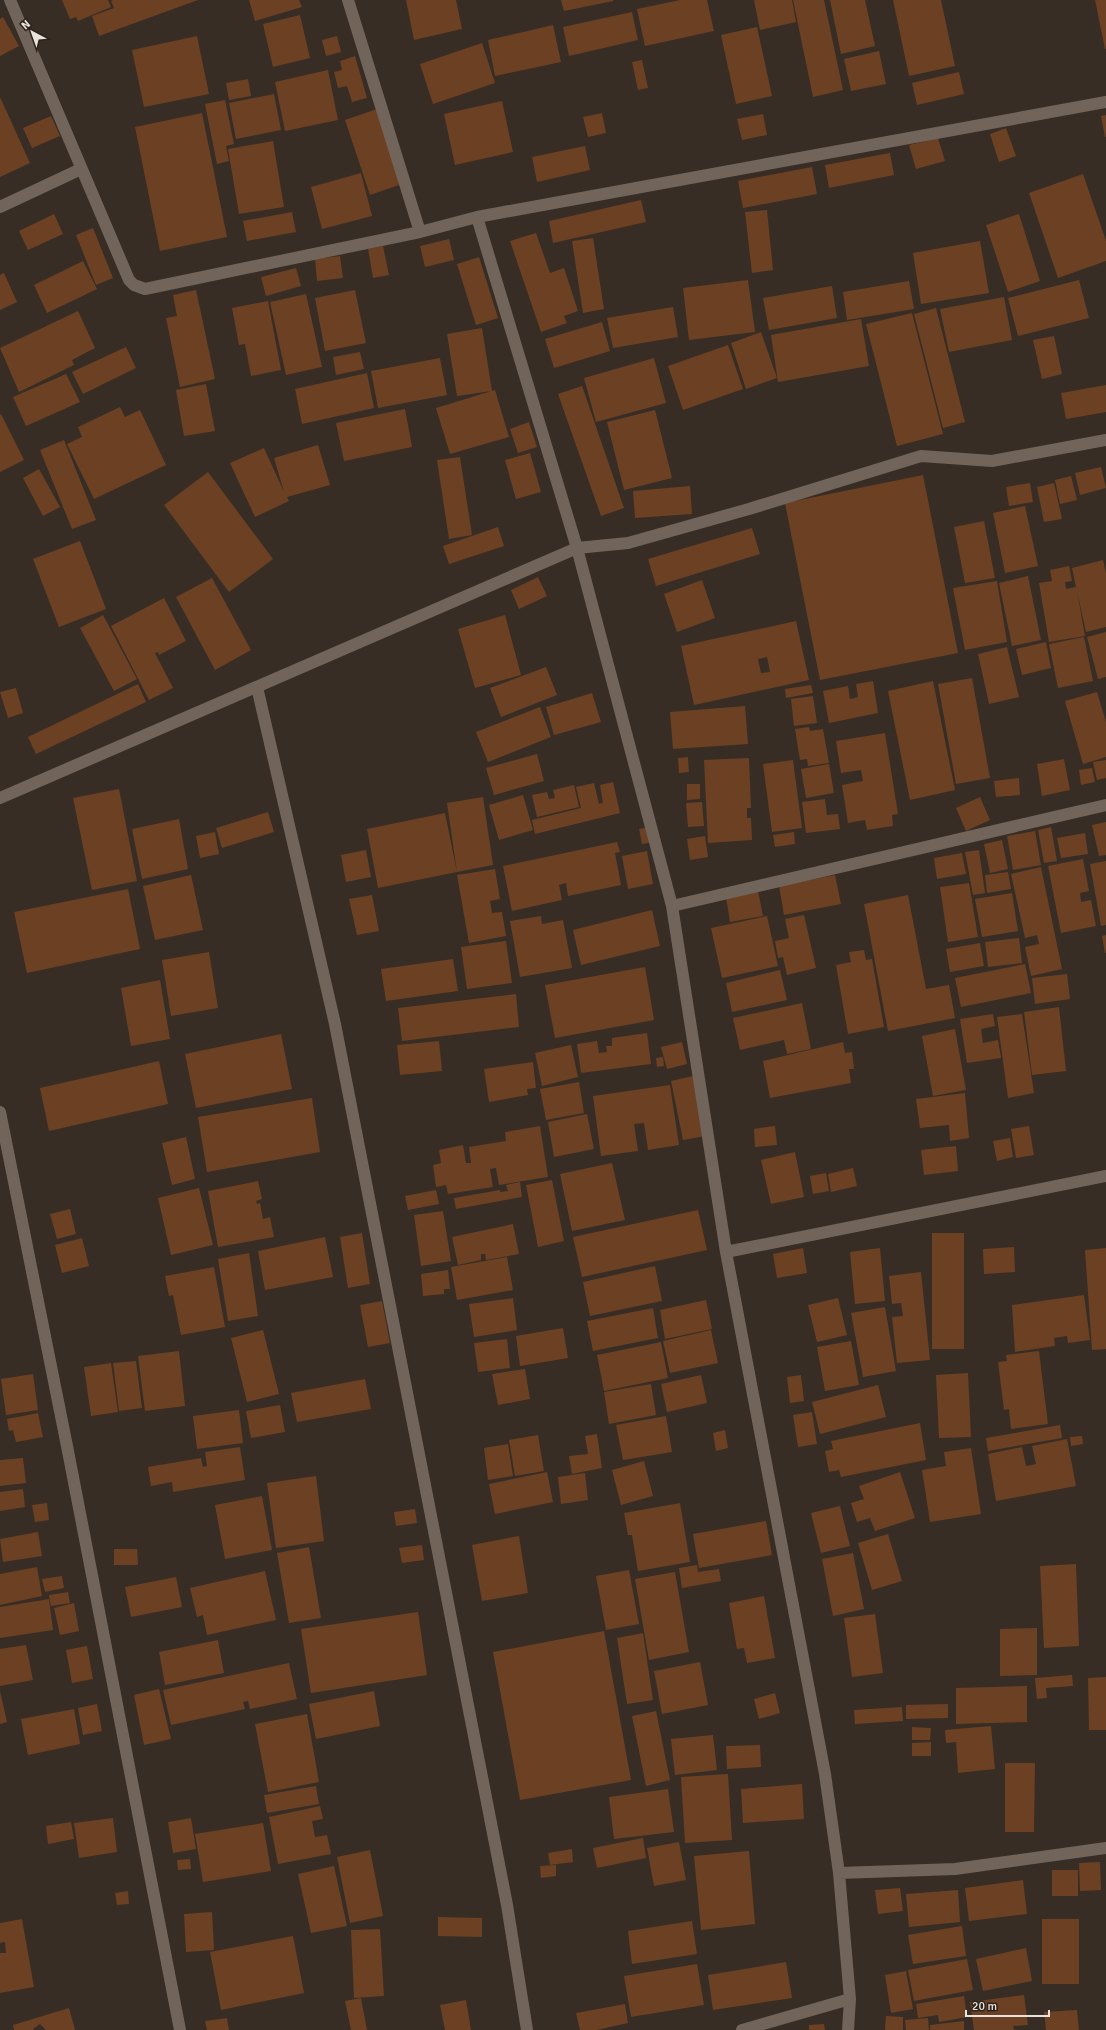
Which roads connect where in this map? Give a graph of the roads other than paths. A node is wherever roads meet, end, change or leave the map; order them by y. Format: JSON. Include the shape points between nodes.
{"nodes":[{"id":1,"x":10,"y":0,"type":"edge"},
{"id":2,"x":348,"y":0,"type":"edge"},
{"id":3,"x":1106,"y":102,"type":"edge"},
{"id":4,"x":81,"y":169,"type":"junction"},
{"id":5,"x":0,"y":207,"type":"edge"},
{"id":6,"x":477,"y":218,"type":"junction"},
{"id":7,"x":420,"y":232,"type":"junction"},
{"id":8,"x":1106,"y":440,"type":"edge"},
{"id":9,"x":577,"y":548,"type":"junction"},
{"id":10,"x":258,"y":687,"type":"junction"},
{"id":11,"x":0,"y":797,"type":"edge"},
{"id":12,"x":1106,"y":805,"type":"edge"},
{"id":13,"x":672,"y":906,"type":"junction"},
{"id":14,"x":0,"y":1112,"type":"edge"},
{"id":15,"x":1106,"y":1176,"type":"edge"},
{"id":16,"x":726,"y":1252,"type":"junction"},
{"id":17,"x":1106,"y":1848,"type":"edge"},
{"id":18,"x":839,"y":1873,"type":"junction"},
{"id":19,"x":850,"y":1999,"type":"junction"},
{"id":20,"x":180,"y":2030,"type":"edge"},
{"id":21,"x":527,"y":2030,"type":"edge"},
{"id":22,"x":742,"y":2030,"type":"edge"},
{"id":23,"x":848,"y":2030,"type":"edge"}],
"edges":[{"from":1,"to":4,"type":"street"},
{"from":2,"to":7,"type":"street"},
{"from":3,"to":6,"type":"street"},
{"from":4,"to":5,"type":"street"},
{"from":4,"to":7,"type":"street","via":[[129,280],[144,289]]},
{"from":6,"to":7,"type":"street"},
{"from":6,"to":9,"type":"street"},
{"from":8,"to":9,"type":"street","via":[[992,461],[921,456],[628,543]]},
{"from":9,"to":10,"type":"street"},
{"from":9,"to":13,"type":"street"},
{"from":10,"to":11,"type":"street"},
{"from":10,"to":21,"type":"street","via":[[334,1024],[506,1905]]},
{"from":12,"to":13,"type":"street"},
{"from":13,"to":16,"type":"street"},
{"from":14,"to":20,"type":"street"},
{"from":15,"to":16,"type":"street"},
{"from":16,"to":18,"type":"street","via":[[825,1774]]},
{"from":17,"to":18,"type":"street","via":[[955,1869]]},
{"from":18,"to":19,"type":"street"},
{"from":19,"to":22,"type":"street"},
{"from":19,"to":23,"type":"street"}]}
